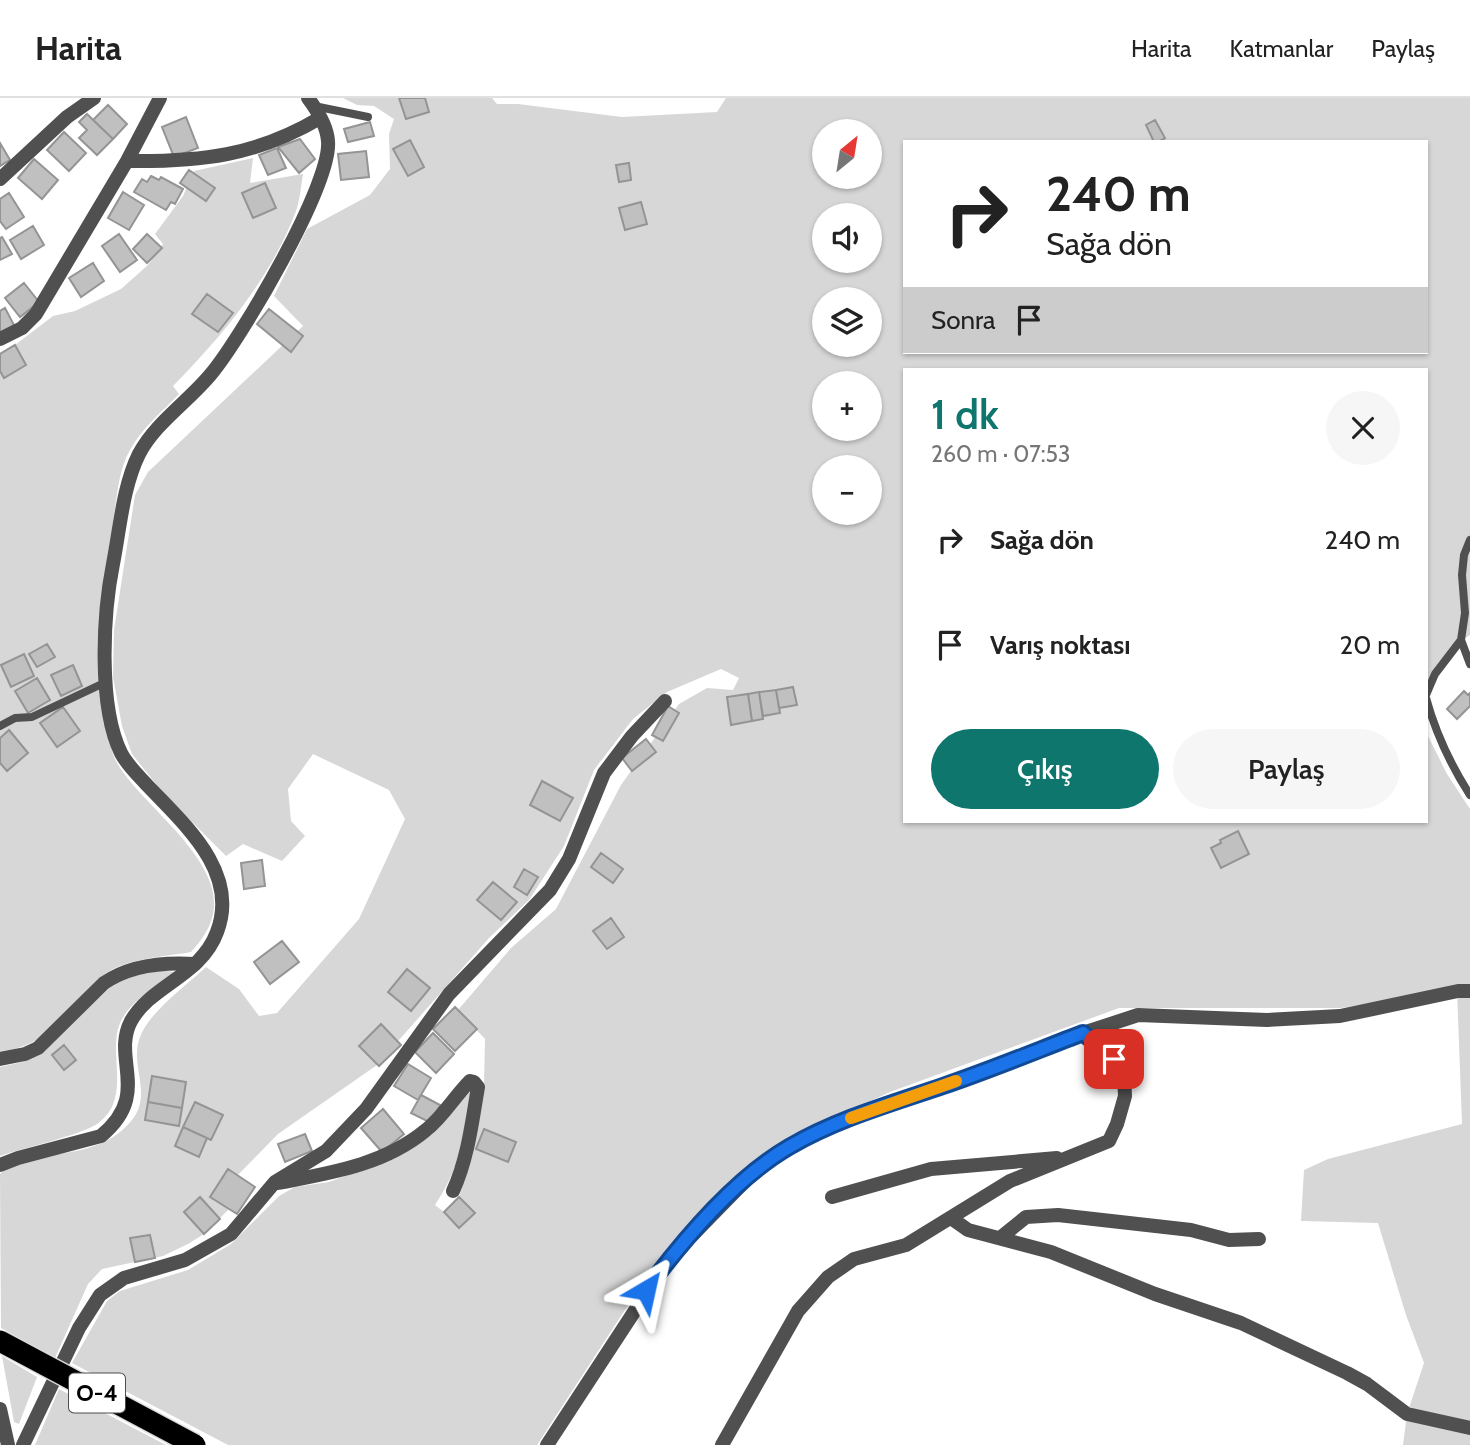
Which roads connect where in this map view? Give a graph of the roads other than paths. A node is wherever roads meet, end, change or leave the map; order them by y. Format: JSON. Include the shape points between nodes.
{"nodes":[{"id":1,"x":94,"y":98,"type":"edge"},
{"id":2,"x":160,"y":98,"type":"edge"},
{"id":3,"x":314,"y":107,"type":"edge"},
{"id":4,"x":368,"y":117,"type":"dead end"},
{"id":5,"x":127,"y":161,"type":"junction"},
{"id":6,"x":0,"y":179,"type":"edge"},
{"id":7,"x":0,"y":339,"type":"edge"},
{"id":8,"x":1470,"y":540,"type":"edge"},
{"id":9,"x":1461,"y":640,"type":"junction"},
{"id":10,"x":1470,"y":664,"type":"edge"},
{"id":11,"x":107,"y":682,"type":"junction"},
{"id":12,"x":1428,"y":692,"type":"edge"},
{"id":13,"x":665,"y":701,"type":"dead end"},
{"id":14,"x":1428,"y":705,"type":"edge"},
{"id":15,"x":0,"y":726,"type":"edge"},
{"id":16,"x":1470,"y":795,"type":"edge"},
{"id":17,"x":195,"y":964,"type":"junction"},
{"id":18,"x":1470,"y":991,"type":"edge"},
{"id":19,"x":1083,"y":1033,"type":"junction"},
{"id":20,"x":0,"y":1059,"type":"edge"},
{"id":21,"x":1068,"y":1158,"type":"junction"},
{"id":22,"x":0,"y":1165,"type":"edge"},
{"id":23,"x":274,"y":1184,"type":"junction"},
{"id":24,"x":453,"y":1191,"type":"dead end"},
{"id":25,"x":832,"y":1197,"type":"dead end"},
{"id":26,"x":951,"y":1217,"type":"junction"},
{"id":27,"x":1000,"y":1238,"type":"junction"},
{"id":28,"x":1259,"y":1239,"type":"dead end"},
{"id":29,"x":0,"y":1342,"type":"edge"},
{"id":30,"x":0,"y":1410,"type":"edge"},
{"id":31,"x":1470,"y":1428,"type":"edge"},
{"id":32,"x":8,"y":1445,"type":"edge"},
{"id":33,"x":23,"y":1445,"type":"edge"},
{"id":34,"x":195,"y":1445,"type":"edge"},
{"id":35,"x":547,"y":1445,"type":"edge"},
{"id":36,"x":722,"y":1445,"type":"edge"}],
"edges":[{"from":1,"to":6,"type":"street","via":[[66,117]]},
{"from":2,"to":5,"type":"street"},
{"from":3,"to":4,"type":"lane"},
{"from":3,"to":5,"type":"street","via":[[279,141],[240,153],[208,159]]},
{"from":3,"to":11,"type":"street","via":[[328,141],[325,165],[309,203],[260,300],[220,363],[152,436],[136,462],[110,581],[104,636]]},
{"from":5,"to":7,"type":"street","via":[[36,314],[22,328]]},
{"from":8,"to":9,"type":"lane","via":[[1462,575],[1465,613]]},
{"from":9,"to":10,"type":"lane"},
{"from":9,"to":12,"type":"lane","via":[[1435,674]]},
{"from":11,"to":15,"type":"lane","via":[[32,717],[15,718]]},
{"from":11,"to":17,"type":"street","via":[[112,724],[122,755],[189,830],[218,875],[221,918],[211,945]]},
{"from":13,"to":23,"type":"street","via":[[609,765],[569,859],[540,903],[449,994],[366,1109],[338,1140]]},
{"from":14,"to":16,"type":"lane","via":[[1435,732]]},
{"from":17,"to":20,"type":"street","via":[[169,963],[115,976],[38,1048]]},
{"from":17,"to":22,"type":"street","via":[[148,1001],[131,1021],[125,1039],[130,1083],[110,1128],[101,1136]]},
{"from":18,"to":19,"type":"street","via":[[1340,1016],[1267,1020],[1138,1015]]},
{"from":19,"to":21,"type":"street","via":[[1114,1059],[1124,1076],[1125,1096],[1108,1141]]},
{"from":19,"to":35,"type":"street","via":[[868,1110],[768,1161],[668,1260]]},
{"from":21,"to":25,"type":"street","via":[[930,1169]]},
{"from":21,"to":26,"type":"street","via":[[1010,1181]]},
{"from":23,"to":24,"type":"street","via":[[377,1160],[426,1131],[461,1090],[474,1082],[478,1087],[467,1150]]},
{"from":23,"to":33,"type":"street","via":[[231,1234],[185,1260],[124,1278],[100,1295],[79,1328]]},
{"from":26,"to":27,"type":"street","via":[[968,1230]]},
{"from":26,"to":36,"type":"street","via":[[905,1245],[854,1259],[820,1284],[788,1327]]},
{"from":27,"to":28,"type":"street","via":[[1026,1217],[1058,1214],[1191,1230],[1229,1240]]},
{"from":27,"to":31,"type":"street","via":[[1051,1252],[1241,1323],[1357,1378],[1407,1414]]},
{"from":29,"to":34,"type":"highway","number":"O-4","bridge":true},
{"from":30,"to":32,"type":"street"}]}
